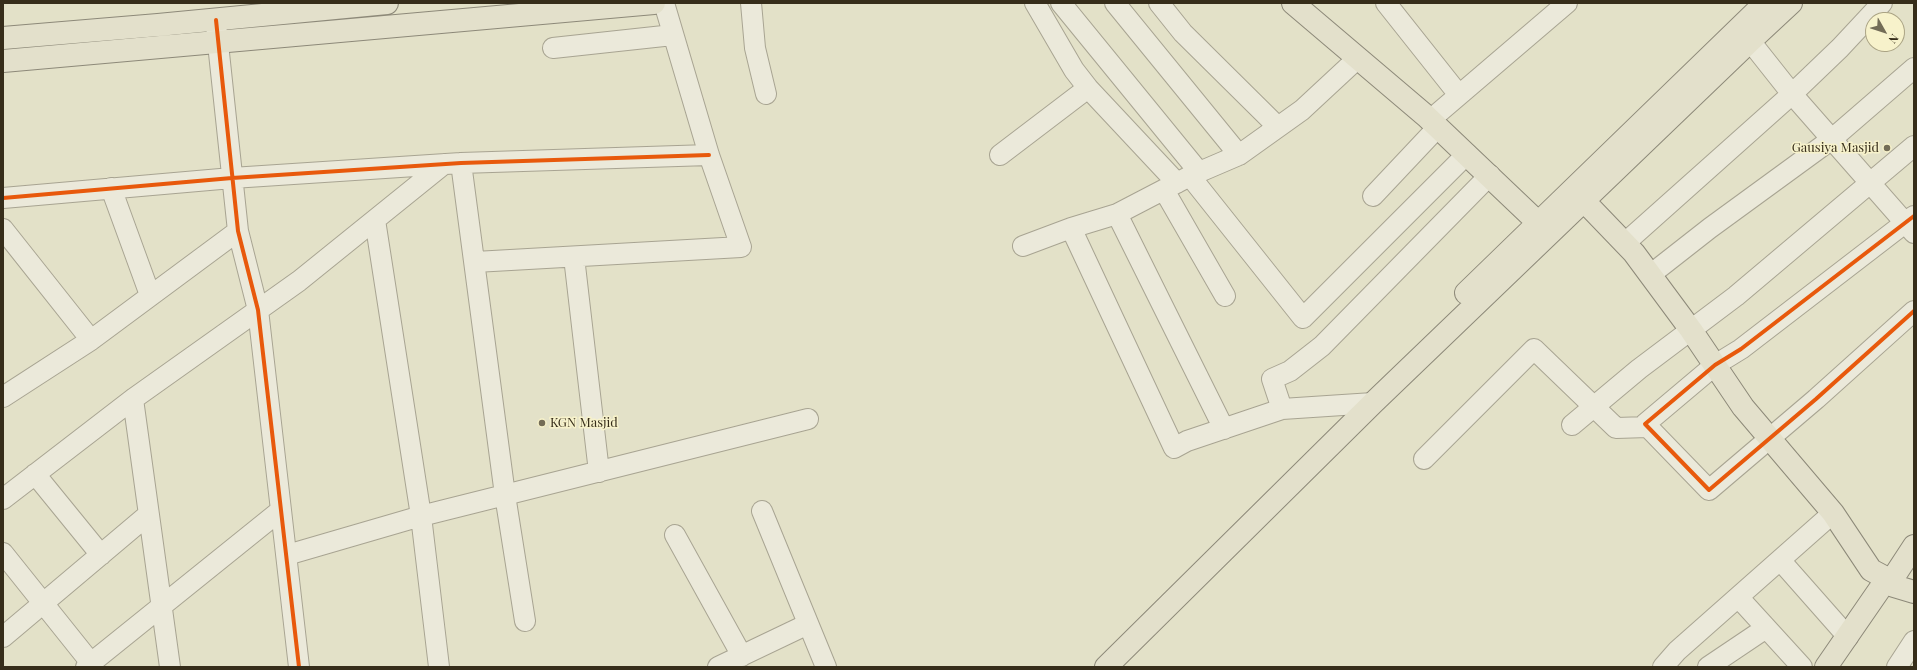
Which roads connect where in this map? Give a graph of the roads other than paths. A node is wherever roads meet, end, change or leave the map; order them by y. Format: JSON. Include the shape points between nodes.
{"nodes":[{"id":1,"x":387,"y":3,"type":"edge"},
{"id":2,"x":654,"y":3,"type":"edge"},
{"id":3,"x":664,"y":3,"type":"edge"},
{"id":4,"x":751,"y":3,"type":"edge"},
{"id":5,"x":1035,"y":3,"type":"edge"},
{"id":6,"x":1061,"y":3,"type":"edge"},
{"id":7,"x":1115,"y":3,"type":"edge"},
{"id":8,"x":1159,"y":3,"type":"edge"},
{"id":9,"x":1293,"y":3,"type":"edge"},
{"id":10,"x":1386,"y":3,"type":"edge"},
{"id":11,"x":1567,"y":3,"type":"edge"},
{"id":12,"x":1765,"y":3,"type":"edge"},
{"id":13,"x":1882,"y":3,"type":"edge"},
{"id":14,"x":1788,"y":4,"type":"edge"},
{"id":15,"x":241,"y":10,"type":"edge"},
{"id":16,"x":216,"y":20,"type":"junction"},
{"id":17,"x":673,"y":35,"type":"junction"},
{"id":18,"x":3,"y":38,"type":"edge"},
{"id":19,"x":243,"y":38,"type":"junction"},
{"id":20,"x":219,"y":41,"type":"junction"},
{"id":21,"x":1750,"y":41,"type":"junction"},
{"id":22,"x":552,"y":48,"type":"dead end"},
{"id":23,"x":1358,"y":58,"type":"junction"},
{"id":24,"x":3,"y":61,"type":"edge"},
{"id":25,"x":1914,"y":68,"type":"edge"},
{"id":26,"x":1088,"y":88,"type":"junction"},
{"id":27,"x":766,"y":94,"type":"dead end"},
{"id":28,"x":1792,"y":94,"type":"junction"},
{"id":29,"x":1459,"y":95,"type":"junction"},
{"id":30,"x":1434,"y":123,"type":"junction"},
{"id":31,"x":1278,"y":127,"type":"junction"},
{"id":32,"x":1832,"y":139,"type":"junction"},
{"id":33,"x":1914,"y":146,"type":"edge"},
{"id":34,"x":1467,"y":154,"type":"junction"},
{"id":35,"x":709,"y":155,"type":"junction"},
{"id":36,"x":1000,"y":155,"type":"dead end"},
{"id":37,"x":1239,"y":155,"type":"junction"},
{"id":38,"x":453,"y":164,"type":"junction"},
{"id":39,"x":1490,"y":175,"type":"junction"},
{"id":40,"x":232,"y":178,"type":"junction"},
{"id":41,"x":1183,"y":180,"type":"junction"},
{"id":42,"x":1871,"y":183,"type":"junction"},
{"id":43,"x":111,"y":188,"type":"junction"},
{"id":44,"x":1373,"y":196,"type":"dead end"},
{"id":45,"x":3,"y":198,"type":"edge"},
{"id":46,"x":1584,"y":201,"type":"junction"},
{"id":47,"x":1117,"y":214,"type":"junction"},
{"id":48,"x":374,"y":220,"type":"junction"},
{"id":49,"x":1911,"y":224,"type":"edge"},
{"id":50,"x":1071,"y":228,"type":"junction"},
{"id":51,"x":1544,"y":228,"type":"junction"},
{"id":52,"x":3,"y":229,"type":"edge"},
{"id":53,"x":238,"y":231,"type":"junction"},
{"id":54,"x":1626,"y":243,"type":"junction"},
{"id":55,"x":1023,"y":246,"type":"dead end"},
{"id":56,"x":574,"y":256,"type":"junction"},
{"id":57,"x":475,"y":262,"type":"junction"},
{"id":58,"x":1650,"y":275,"type":"junction"},
{"id":59,"x":150,"y":295,"type":"junction"},
{"id":60,"x":1225,"y":296,"type":"dead end"},
{"id":61,"x":258,"y":310,"type":"junction"},
{"id":62,"x":1914,"y":311,"type":"edge"},
{"id":63,"x":1691,"y":330,"type":"junction"},
{"id":64,"x":91,"y":340,"type":"junction"},
{"id":65,"x":1715,"y":365,"type":"junction"},
{"id":66,"x":3,"y":397,"type":"edge"},
{"id":67,"x":133,"y":398,"type":"junction"},
{"id":68,"x":1364,"y":404,"type":"junction"},
{"id":69,"x":1594,"y":406,"type":"junction"},
{"id":70,"x":1282,"y":409,"type":"junction"},
{"id":71,"x":808,"y":419,"type":"dead end"},
{"id":72,"x":1572,"y":425,"type":"dead end"},
{"id":73,"x":1648,"y":427,"type":"junction"},
{"id":74,"x":1224,"y":429,"type":"junction"},
{"id":75,"x":1769,"y":438,"type":"junction"},
{"id":76,"x":1424,"y":459,"type":"dead end"},
{"id":77,"x":598,"y":472,"type":"junction"},
{"id":78,"x":35,"y":474,"type":"junction"},
{"id":79,"x":505,"y":495,"type":"junction"},
{"id":80,"x":3,"y":499,"type":"edge"},
{"id":81,"x":281,"y":510,"type":"junction"},
{"id":82,"x":762,"y":511,"type":"dead end"},
{"id":83,"x":1833,"y":513,"type":"junction"},
{"id":84,"x":149,"y":514,"type":"junction"},
{"id":85,"x":421,"y":516,"type":"junction"},
{"id":86,"x":675,"y":535,"type":"dead end"},
{"id":87,"x":1914,"y":546,"type":"edge"},
{"id":88,"x":3,"y":553,"type":"edge"},
{"id":89,"x":101,"y":554,"type":"junction"},
{"id":90,"x":287,"y":555,"type":"junction"},
{"id":91,"x":1780,"y":560,"type":"junction"},
{"id":92,"x":1897,"y":582,"type":"edge"},
{"id":93,"x":1739,"y":598,"type":"junction"},
{"id":94,"x":43,"y":603,"type":"junction"},
{"id":95,"x":162,"y":607,"type":"junction"},
{"id":96,"x":525,"y":621,"type":"dead end"},
{"id":97,"x":808,"y":624,"type":"junction"},
{"id":98,"x":1766,"y":628,"type":"junction"},
{"id":99,"x":3,"y":637,"type":"edge"},
{"id":100,"x":1848,"y":637,"type":"junction"},
{"id":101,"x":1914,"y":641,"type":"edge"},
{"id":102,"x":742,"y":656,"type":"junction"},
{"id":103,"x":89,"y":665,"type":"edge"},
{"id":104,"x":1110,"y":665,"type":"edge"},
{"id":105,"x":170,"y":667,"type":"edge"},
{"id":106,"x":299,"y":667,"type":"edge"},
{"id":107,"x":439,"y":667,"type":"edge"},
{"id":108,"x":718,"y":667,"type":"edge"},
{"id":109,"x":826,"y":667,"type":"edge"},
{"id":110,"x":1088,"y":667,"type":"edge"},
{"id":111,"x":1663,"y":667,"type":"edge"},
{"id":112,"x":1708,"y":667,"type":"edge"},
{"id":113,"x":1802,"y":667,"type":"edge"},
{"id":114,"x":1826,"y":667,"type":"edge"},
{"id":115,"x":1839,"y":667,"type":"edge"},
{"id":116,"x":1897,"y":667,"type":"edge"}],
"edges":[{"from":1,"to":15,"type":"main road"},
{"from":2,"to":19,"type":"main road"},
{"from":3,"to":17,"type":"street"},
{"from":4,"to":27,"type":"street","via":[[755,48]]},
{"from":5,"to":26,"type":"street","via":[[1074,70]]},
{"from":6,"to":41,"type":"street"},
{"from":7,"to":37,"type":"street"},
{"from":8,"to":31,"type":"street","via":[[1183,33]]},
{"from":9,"to":23,"type":"main road"},
{"from":10,"to":29,"type":"street"},
{"from":11,"to":29,"type":"street"},
{"from":12,"to":51,"type":"main road"},
{"from":13,"to":28,"type":"street"},
{"from":14,"to":21,"type":"main road"},
{"from":15,"to":16,"type":"main road"},
{"from":15,"to":19,"type":"street"},
{"from":16,"to":18,"type":"main road"},
{"from":16,"to":20,"type":"street"},
{"from":17,"to":22,"type":"street"},
{"from":17,"to":35,"type":"street"},
{"from":19,"to":20,"type":"main road"},
{"from":20,"to":24,"type":"main road"},
{"from":20,"to":40,"type":"street"},
{"from":21,"to":28,"type":"street"},
{"from":21,"to":46,"type":"main road"},
{"from":23,"to":30,"type":"main road"},
{"from":23,"to":31,"type":"street","via":[[1302,110]]},
{"from":25,"to":32,"type":"street"},
{"from":26,"to":36,"type":"street"},
{"from":26,"to":41,"type":"street"},
{"from":28,"to":32,"type":"street"},
{"from":28,"to":54,"type":"street"},
{"from":29,"to":30,"type":"street"},
{"from":30,"to":34,"type":"main road"},
{"from":30,"to":44,"type":"street"},
{"from":31,"to":37,"type":"street"},
{"from":32,"to":42,"type":"street"},
{"from":32,"to":58,"type":"street"},
{"from":33,"to":42,"type":"street"},
{"from":34,"to":39,"type":"main road"},
{"from":34,"to":41,"type":"street","via":[[1303,318]]},
{"from":35,"to":38,"type":"street"},
{"from":35,"to":56,"type":"street","via":[[741,247]]},
{"from":37,"to":41,"type":"street"},
{"from":38,"to":40,"type":"street"},
{"from":38,"to":48,"type":"street"},
{"from":38,"to":57,"type":"street"},
{"from":39,"to":51,"type":"main road"},
{"from":39,"to":70,"type":"street","via":[[1322,346],[1290,370],[1272,379]]},
{"from":40,"to":43,"type":"street"},
{"from":40,"to":53,"type":"street"},
{"from":41,"to":47,"type":"street"},
{"from":41,"to":60,"type":"street"},
{"from":42,"to":49,"type":"street"},
{"from":42,"to":63,"type":"street","via":[[1736,296]]},
{"from":43,"to":45,"type":"street"},
{"from":43,"to":59,"type":"street"},
{"from":46,"to":51,"type":"main road"},
{"from":46,"to":54,"type":"main road"},
{"from":47,"to":50,"type":"street"},
{"from":47,"to":74,"type":"street"},
{"from":48,"to":61,"type":"street","via":[[299,281]]},
{"from":48,"to":85,"type":"street"},
{"from":49,"to":65,"type":"street","via":[[1804,299],[1741,349]]},
{"from":50,"to":55,"type":"street"},
{"from":50,"to":74,"type":"street","via":[[1174,448]]},
{"from":51,"to":68,"type":"main road"},
{"from":52,"to":64,"type":"street"},
{"from":53,"to":59,"type":"street"},
{"from":53,"to":61,"type":"street"},
{"from":54,"to":58,"type":"main road"},
{"from":56,"to":57,"type":"street"},
{"from":56,"to":77,"type":"street"},
{"from":57,"to":79,"type":"street"},
{"from":58,"to":63,"type":"main road"},
{"from":59,"to":64,"type":"street"},
{"from":61,"to":67,"type":"street"},
{"from":61,"to":81,"type":"street"},
{"from":62,"to":75,"type":"street"},
{"from":63,"to":65,"type":"main road"},
{"from":63,"to":69,"type":"street"},
{"from":64,"to":66,"type":"street"},
{"from":65,"to":73,"type":"street","via":[[1645,424]]},
{"from":65,"to":75,"type":"main road","via":[[1743,407]]},
{"from":67,"to":78,"type":"street"},
{"from":67,"to":84,"type":"street"},
{"from":68,"to":70,"type":"street"},
{"from":68,"to":104,"type":"main road"},
{"from":68,"to":110,"type":"main road"},
{"from":69,"to":72,"type":"street"},
{"from":69,"to":73,"type":"street","via":[[1616,428]]},
{"from":69,"to":76,"type":"street","via":[[1534,349]]},
{"from":70,"to":74,"type":"street"},
{"from":71,"to":77,"type":"street"},
{"from":73,"to":75,"type":"street","via":[[1709,490]]},
{"from":75,"to":83,"type":"main road"},
{"from":77,"to":79,"type":"street"},
{"from":78,"to":80,"type":"street"},
{"from":78,"to":89,"type":"street"},
{"from":79,"to":85,"type":"street"},
{"from":79,"to":96,"type":"street"},
{"from":81,"to":90,"type":"street"},
{"from":81,"to":95,"type":"street"},
{"from":82,"to":97,"type":"street"},
{"from":83,"to":91,"type":"street"},
{"from":83,"to":92,"type":"main road","via":[[1871,570]]},
{"from":84,"to":89,"type":"street"},
{"from":84,"to":95,"type":"street"},
{"from":85,"to":90,"type":"street"},
{"from":85,"to":107,"type":"street"},
{"from":86,"to":102,"type":"street"},
{"from":87,"to":92,"type":"main road"},
{"from":88,"to":94,"type":"street"},
{"from":89,"to":94,"type":"street"},
{"from":90,"to":106,"type":"street"},
{"from":91,"to":93,"type":"street"},
{"from":91,"to":100,"type":"street"},
{"from":92,"to":100,"type":"main road"},
{"from":92,"to":115,"type":"main road"},
{"from":93,"to":98,"type":"street"},
{"from":93,"to":111,"type":"street","via":[[1677,651]]},
{"from":94,"to":99,"type":"street"},
{"from":94,"to":103,"type":"street"},
{"from":95,"to":103,"type":"street"},
{"from":95,"to":105,"type":"street"},
{"from":97,"to":102,"type":"street"},
{"from":97,"to":109,"type":"street"},
{"from":98,"to":112,"type":"street"},
{"from":98,"to":113,"type":"street"},
{"from":100,"to":114,"type":"main road"},
{"from":101,"to":116,"type":"street"},
{"from":102,"to":108,"type":"street"}]}
